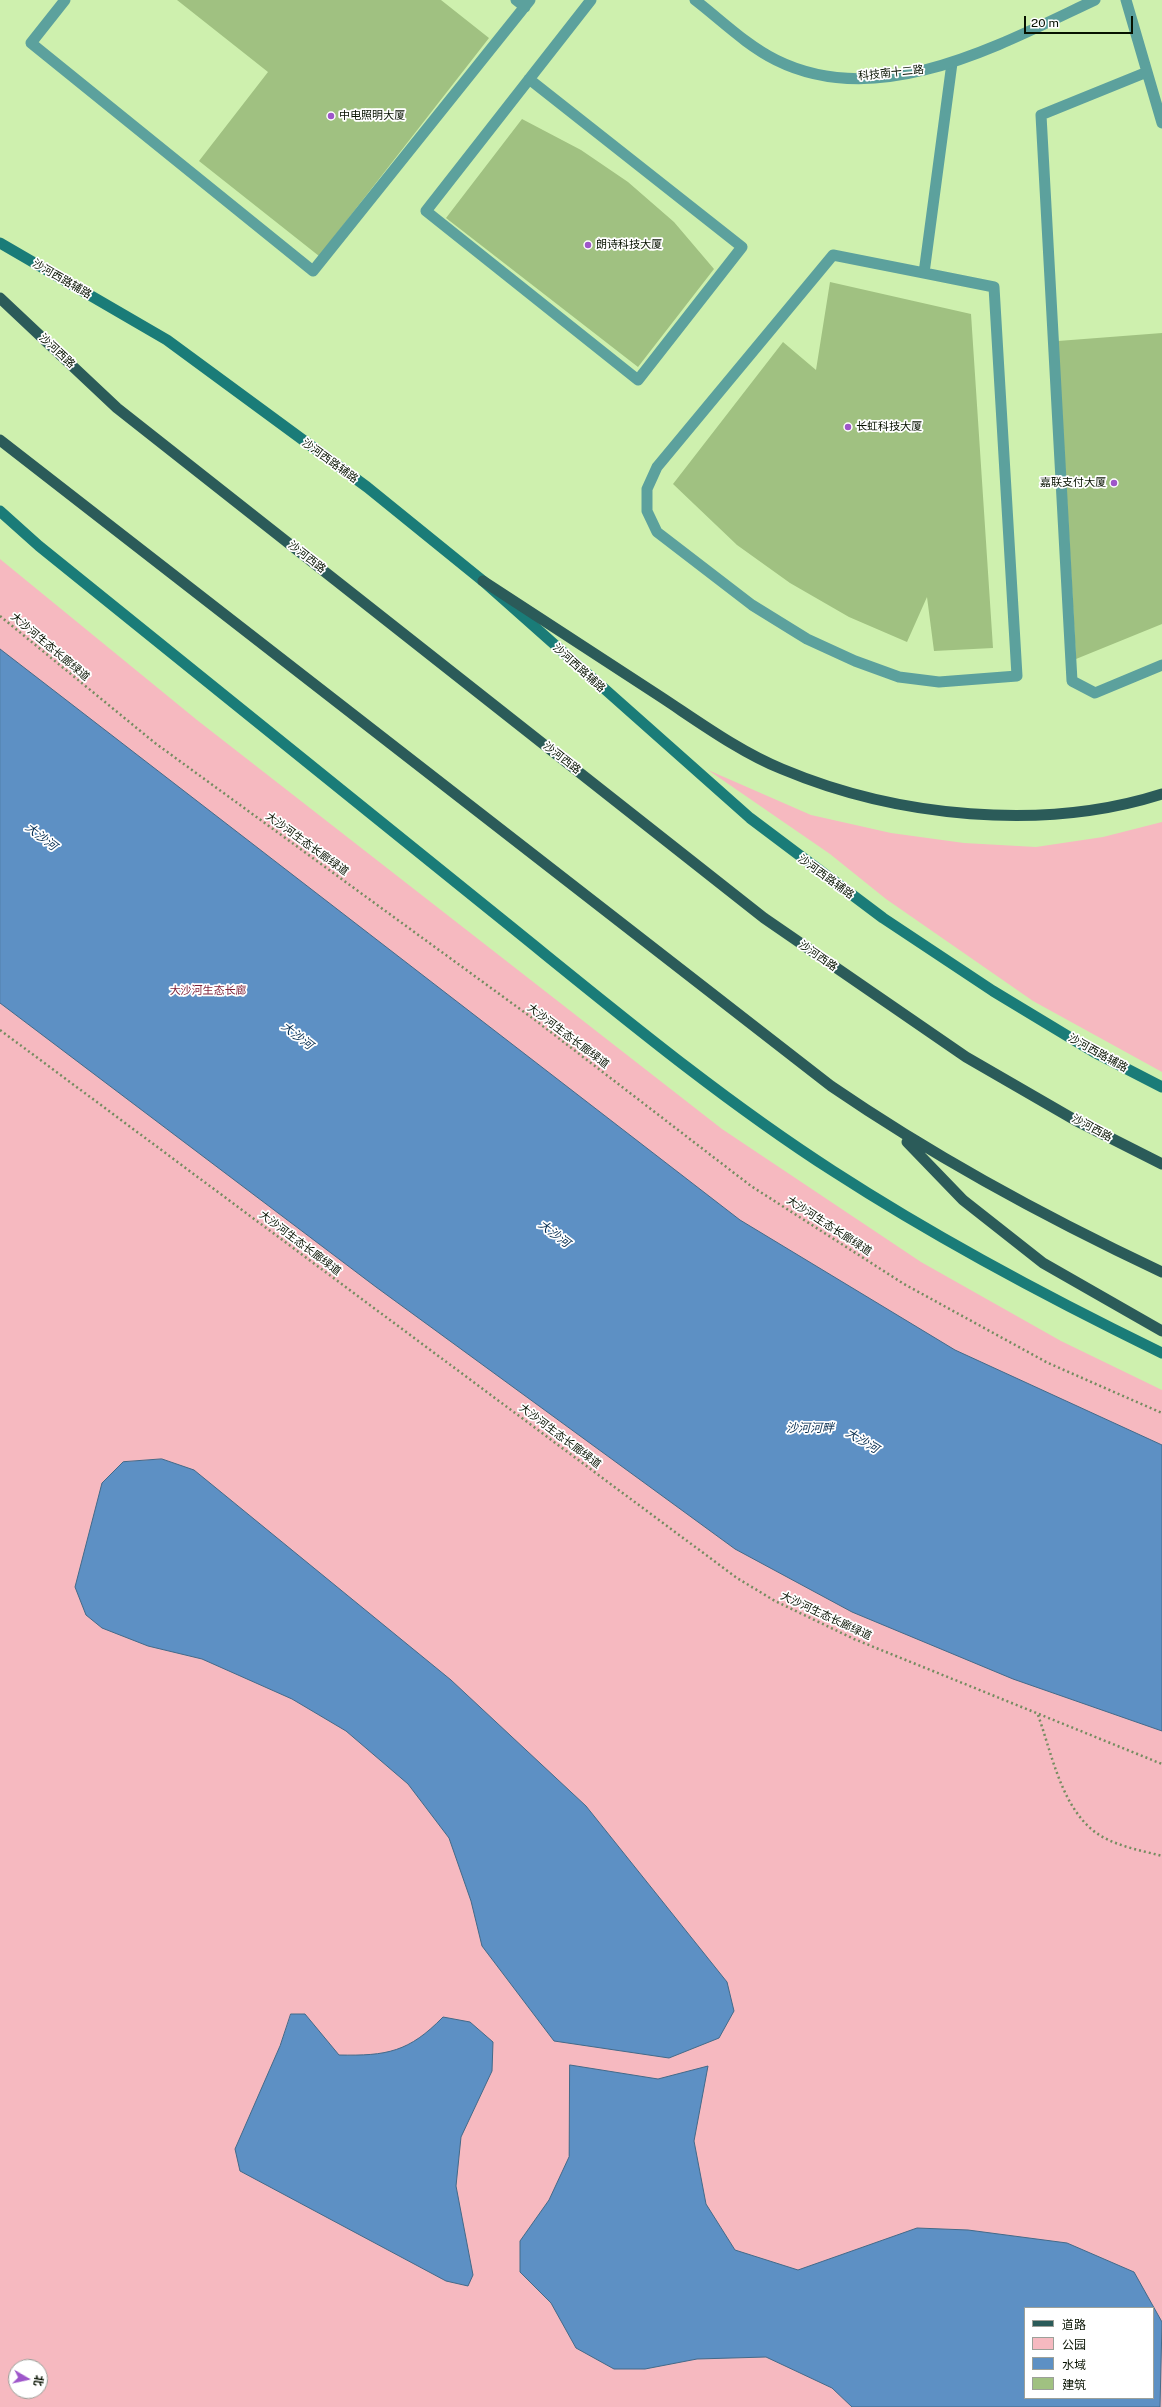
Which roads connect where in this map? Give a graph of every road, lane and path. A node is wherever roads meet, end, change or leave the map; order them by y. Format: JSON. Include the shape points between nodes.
{"nodes":[{"id":1,"x":65,"y":0,"type":"edge"},
{"id":2,"x":591,"y":0,"type":"edge"},
{"id":3,"x":695,"y":0,"type":"edge"},
{"id":4,"x":1095,"y":0,"type":"edge"},
{"id":5,"x":1126,"y":0,"type":"edge"},
{"id":6,"x":524,"y":2,"type":"edge"},
{"id":7,"x":952,"y":63,"type":"junction"},
{"id":8,"x":1147,"y":72,"type":"junction"},
{"id":9,"x":529,"y":79,"type":"junction"},
{"id":10,"x":1162,"y":123,"type":"edge"},
{"id":11,"x":0,"y":243,"type":"edge"},
{"id":12,"x":924,"y":273,"type":"junction"},
{"id":13,"x":0,"y":298,"type":"edge"},
{"id":14,"x":0,"y":440,"type":"edge"},
{"id":15,"x":0,"y":511,"type":"edge"},
{"id":16,"x":483,"y":581,"type":"junction"},
{"id":17,"x":0,"y":616,"type":"edge"},
{"id":18,"x":1162,"y":665,"type":"edge"},
{"id":19,"x":1162,"y":794,"type":"edge"},
{"id":20,"x":0,"y":1030,"type":"edge"},
{"id":21,"x":1162,"y":1087,"type":"edge"},
{"id":22,"x":897,"y":1131,"type":"junction"},
{"id":23,"x":1162,"y":1164,"type":"edge"},
{"id":24,"x":1162,"y":1272,"type":"edge"},
{"id":25,"x":1162,"y":1331,"type":"edge"},
{"id":26,"x":1162,"y":1353,"type":"edge"},
{"id":27,"x":1162,"y":1413,"type":"edge"},
{"id":28,"x":1038,"y":1714,"type":"junction"},
{"id":29,"x":1162,"y":1764,"type":"edge"},
{"id":30,"x":1162,"y":1856,"type":"edge"}],
"edges":[{"from":1,"to":6,"type":"street","via":[[31,43],[313,271]]},
{"from":2,"to":9,"type":"street"},
{"from":3,"to":7,"type":"street","name":"科技南十二路","via":[[748,42],[775,59],[804,71],[836,76],[872,77],[913,72]]},
{"from":4,"to":7,"type":"street","name":"科技南十二路","via":[[992,48]]},
{"from":5,"to":8,"type":"street"},
{"from":7,"to":12,"type":"street"},
{"from":8,"to":10,"type":"street"},
{"from":8,"to":18,"type":"street","via":[[1041,115],[1072,681],[1095,693]]},
{"from":9,"to":9,"type":"street","via":[[426,211],[638,380],[742,247]]},
{"from":11,"to":16,"type":"main road","name":"沙河西路辅路","via":[[167,340],[366,487]]},
{"from":12,"to":12,"type":"street","via":[[994,287],[1017,676],[939,682],[899,677],[807,640],[752,605],[657,532],[646,511],[647,488],[656,467],[833,256]]},
{"from":13,"to":23,"type":"main road","name":"沙河西路","via":[[117,408],[764,918],[966,1057],[1075,1120]]},
{"from":14,"to":22,"type":"main road","via":[[831,1086]]},
{"from":15,"to":26,"type":"main road","via":[[45,551],[335,785],[641,1031],[736,1104],[833,1171],[1046,1296]]},
{"from":16,"to":19,"type":"main road","via":[[718,734],[781,769],[834,789],[892,803],[945,811],[1001,815],[1062,813],[1112,806]]},
{"from":16,"to":21,"type":"main road","name":"沙河西路辅路","via":[[750,818],[791,851],[883,918],[992,991],[1094,1052]]},
{"from":17,"to":27,"type":"path","name":"大沙河生态长廊绿道","via":[[155,744],[535,1020],[751,1186],[904,1284],[1048,1363]]},
{"from":20,"to":28,"type":"path","name":"大沙河生态长廊绿道","via":[[737,1578],[812,1620]]},
{"from":22,"to":24,"type":"main road","via":[[1049,1218]]},
{"from":22,"to":25,"type":"main road","via":[[963,1200],[1043,1262]]},
{"from":28,"to":29,"type":"path","name":"大沙河生态长廊绿道"},
{"from":28,"to":30,"type":"path","via":[[1066,1792],[1078,1815],[1096,1833],[1118,1844]]}]}
